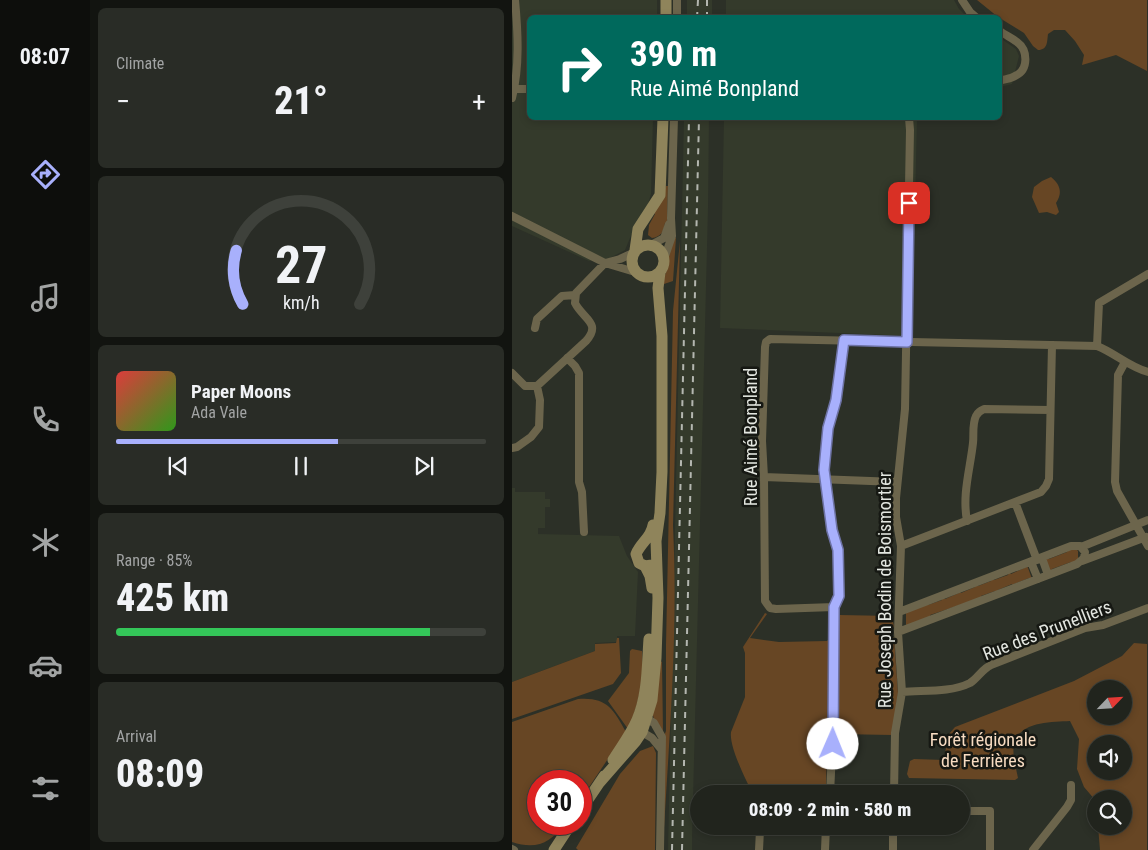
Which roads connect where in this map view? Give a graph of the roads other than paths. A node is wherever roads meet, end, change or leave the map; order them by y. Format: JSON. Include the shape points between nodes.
{"nodes":[{"id":1,"x":515,"y":0,"type":"edge"},
{"id":2,"x":666,"y":0,"type":"edge"},
{"id":3,"x":677,"y":0,"type":"edge"},
{"id":4,"x":962,"y":0,"type":"edge"},
{"id":5,"x":666,"y":15,"type":"edge"},
{"id":6,"x":677,"y":15,"type":"edge"},
{"id":7,"x":974,"y":15,"type":"edge"},
{"id":8,"x":1002,"y":32,"type":"edge"},
{"id":9,"x":1002,"y":80,"type":"edge"},
{"id":10,"x":514,"y":88,"type":"junction"},
{"id":11,"x":527,"y":89,"type":"edge"},
{"id":12,"x":512,"y":98,"type":"edge"},
{"id":13,"x":663,"y":120,"type":"edge"},
{"id":14,"x":674,"y":120,"type":"edge"},
{"id":15,"x":909,"y":120,"type":"edge"},
{"id":16,"x":649,"y":213,"type":"junction"},
{"id":17,"x":512,"y":216,"type":"edge"},
{"id":18,"x":671,"y":218,"type":"junction"},
{"id":19,"x":649,"y":245,"type":"junction"},
{"id":20,"x":634,"y":252,"type":"junction"},
{"id":21,"x":664,"y":259,"type":"junction"},
{"id":22,"x":605,"y":263,"type":"junction"},
{"id":23,"x":660,"y":272,"type":"junction"},
{"id":24,"x":1148,"y":274,"type":"edge"},
{"id":25,"x":639,"y":275,"type":"junction"},
{"id":26,"x":575,"y":295,"type":"junction"},
{"id":27,"x":659,"y":309,"type":"junction"},
{"id":28,"x":534,"y":328,"type":"dead end"},
{"id":29,"x":844,"y":340,"type":"junction"},
{"id":30,"x":907,"y":342,"type":"junction"},
{"id":31,"x":1052,"y":345,"type":"junction"},
{"id":32,"x":1098,"y":346,"type":"junction"},
{"id":33,"x":567,"y":358,"type":"junction"},
{"id":34,"x":1125,"y":362,"type":"junction"},
{"id":35,"x":1148,"y":372,"type":"edge"},
{"id":36,"x":512,"y":373,"type":"edge"},
{"id":37,"x":537,"y":386,"type":"junction"},
{"id":38,"x":1050,"y":410,"type":"junction"},
{"id":39,"x":661,"y":413,"type":"junction"},
{"id":40,"x":512,"y":448,"type":"edge"},
{"id":41,"x":764,"y":476,"type":"junction"},
{"id":42,"x":825,"y":478,"type":"junction"},
{"id":43,"x":897,"y":482,"type":"junction"},
{"id":44,"x":1015,"y":502,"type":"junction"},
{"id":45,"x":1148,"y":520,"type":"edge"},
{"id":46,"x":967,"y":521,"type":"junction"},
{"id":47,"x":1136,"y":525,"type":"junction"},
{"id":48,"x":584,"y":532,"type":"dead end"},
{"id":49,"x":1145,"y":537,"type":"edge"},
{"id":50,"x":642,"y":545,"type":"junction"},
{"id":51,"x":901,"y":546,"type":"junction"},
{"id":52,"x":1148,"y":546,"type":"edge"},
{"id":53,"x":1081,"y":547,"type":"junction"},
{"id":54,"x":653,"y":559,"type":"junction"},
{"id":55,"x":1037,"y":560,"type":"junction"},
{"id":56,"x":1080,"y":561,"type":"junction"},
{"id":57,"x":1048,"y":575,"type":"junction"},
{"id":58,"x":1038,"y":579,"type":"junction"},
{"id":59,"x":834,"y":607,"type":"junction"},
{"id":60,"x":1148,"y":608,"type":"edge"},
{"id":61,"x":899,"y":612,"type":"junction"},
{"id":62,"x":898,"y":632,"type":"junction"},
{"id":63,"x":902,"y":692,"type":"junction"},
{"id":64,"x":642,"y":719,"type":"junction"},
{"id":65,"x":642,"y":732,"type":"junction"},
{"id":66,"x":661,"y":749,"type":"junction"},
{"id":67,"x":600,"y":782,"type":"junction"},
{"id":68,"x":830,"y":785,"type":"edge"},
{"id":69,"x":894,"y":785,"type":"edge"},
{"id":70,"x":1071,"y":785,"type":"dead end"},
{"id":71,"x":592,"y":794,"type":"edge"},
{"id":72,"x":970,"y":811,"type":"edge"},
{"id":73,"x":564,"y":835,"type":"edge"},
{"id":74,"x":760,"y":835,"type":"edge"},
{"id":75,"x":826,"y":835,"type":"edge"},
{"id":76,"x":893,"y":835,"type":"edge"},
{"id":77,"x":554,"y":850,"type":"edge"},
{"id":78,"x":660,"y":850,"type":"edge"},
{"id":79,"x":759,"y":850,"type":"edge"},
{"id":80,"x":825,"y":850,"type":"edge"},
{"id":81,"x":892,"y":850,"type":"edge"},
{"id":82,"x":990,"y":850,"type":"edge"},
{"id":83,"x":1033,"y":850,"type":"edge"}],
"edges":[{"from":1,"to":10,"type":"street","via":[[518,42]]},
{"from":2,"to":5,"type":"main road"},
{"from":3,"to":6,"type":"street"},
{"from":4,"to":7,"type":"street"},
{"from":8,"to":9,"type":"street","via":[[1022,47],[1025,64],[1016,76]]},
{"from":10,"to":11,"type":"street"},
{"from":10,"to":12,"type":"street"},
{"from":13,"to":16,"type":"main road","via":[[661,191]]},
{"from":14,"to":18,"type":"street"},
{"from":15,"to":30,"type":"street","name":"Rue Joseph Bodin de Boismortier"},
{"from":16,"to":19,"type":"main road","via":[[644,227]]},
{"from":16,"to":20,"type":"main road","via":[[638,229]]},
{"from":17,"to":22,"type":"street"},
{"from":18,"to":19,"type":"street","via":[[664,238]]},
{"from":18,"to":21,"type":"street","via":[[672,236]]},
{"from":19,"to":20,"type":"main road"},
{"from":19,"to":21,"type":"main road"},
{"from":20,"to":22,"type":"street"},
{"from":20,"to":25,"type":"main road","via":[[631,262]]},
{"from":21,"to":23,"type":"main road"},
{"from":22,"to":25,"type":"street"},
{"from":22,"to":26,"type":"street"},
{"from":23,"to":25,"type":"main road","via":[[651,278]]},
{"from":23,"to":27,"type":"main road"},
{"from":24,"to":32,"type":"street","via":[[1099,303]]},
{"from":25,"to":27,"type":"main road"},
{"from":26,"to":28,"type":"street","via":[[562,296],[537,319]]},
{"from":26,"to":33,"type":"street","via":[[575,303],[590,322],[593,332]]},
{"from":27,"to":39,"type":"main road"},
{"from":29,"to":30,"type":"street","name":"Rue Aimé Bonpland"},
{"from":29,"to":41,"type":"street","name":"Rue Aimé Bonpland","via":[[770,338],[766,342],[762,442]]},
{"from":29,"to":42,"type":"street","via":[[836,400],[828,428]]},
{"from":30,"to":31,"type":"street","name":"Rue Aimé Bonpland"},
{"from":30,"to":43,"type":"street","name":"Rue Joseph Bodin de Boismortier","via":[[905,409]]},
{"from":31,"to":32,"type":"street","name":"Rue Aimé Bonpland"},
{"from":31,"to":38,"type":"street"},
{"from":32,"to":34,"type":"street"},
{"from":33,"to":37,"type":"street"},
{"from":33,"to":48,"type":"street","via":[[579,373],[579,482]]},
{"from":34,"to":35,"type":"street"},
{"from":34,"to":47,"type":"street","via":[[1118,375],[1115,482]]},
{"from":36,"to":37,"type":"street","via":[[525,386]]},
{"from":37,"to":40,"type":"street","via":[[539,427]]},
{"from":38,"to":44,"type":"street","via":[[1049,479],[1041,492]]},
{"from":38,"to":46,"type":"street","via":[[984,409],[979,412],[975,419],[966,490]]},
{"from":39,"to":50,"type":"main road","via":[[653,525]]},
{"from":39,"to":54,"type":"main road","via":[[660,513]]},
{"from":41,"to":42,"type":"street"},
{"from":41,"to":59,"type":"street","name":"Rue Aimé Bonpland","via":[[767,605],[776,610]]},
{"from":42,"to":43,"type":"street"},
{"from":42,"to":59,"type":"street","via":[[838,550],[839,596]]},
{"from":43,"to":51,"type":"street","name":"Rue Joseph Bodin de Boismortier","via":[[896,517]]},
{"from":44,"to":46,"type":"street"},
{"from":44,"to":55,"type":"street"},
{"from":45,"to":47,"type":"street"},
{"from":46,"to":51,"type":"street"},
{"from":47,"to":49,"type":"street"},
{"from":47,"to":53,"type":"street"},
{"from":49,"to":52,"type":"street"},
{"from":49,"to":56,"type":"street"},
{"from":50,"to":54,"type":"main road","via":[[652,546]]},
{"from":50,"to":54,"type":"main road","via":[[637,550],[639,563]]},
{"from":51,"to":61,"type":"street","name":"Rue Joseph Bodin de Boismortier"},
{"from":53,"to":55,"type":"street","via":[[1071,546]]},
{"from":53,"to":56,"type":"street","via":[[1085,555]]},
{"from":54,"to":64,"type":"main road","via":[[647,698]]},
{"from":54,"to":64,"type":"main road","via":[[658,598],[656,658],[652,700]]},
{"from":55,"to":57,"type":"street"},
{"from":55,"to":58,"type":"street"},
{"from":55,"to":61,"type":"street"},
{"from":56,"to":57,"type":"street"},
{"from":57,"to":58,"type":"street"},
{"from":58,"to":62,"type":"street"},
{"from":59,"to":68,"type":"street"},
{"from":60,"to":63,"type":"street","name":"Rue des Prunelliers","via":[[1103,625],[1085,628],[991,665],[969,683],[953,688]]},
{"from":61,"to":62,"type":"street","name":"Rue Joseph Bodin de Boismortier"},
{"from":62,"to":63,"type":"street","name":"Rue Joseph Bodin de Boismortier"},
{"from":63,"to":69,"type":"street","name":"Rue Joseph Bodin de Boismortier","via":[[896,733]]},
{"from":64,"to":65,"type":"main road","via":[[639,726]]},
{"from":64,"to":66,"type":"street","via":[[654,723],[659,729]]},
{"from":64,"to":67,"type":"main road"},
{"from":65,"to":66,"type":"street"},
{"from":65,"to":67,"type":"main road"},
{"from":66,"to":78,"type":"street"},
{"from":67,"to":71,"type":"main road"},
{"from":70,"to":83,"type":"street","via":[[1071,800],[1067,807]]},
{"from":72,"to":82,"type":"street","via":[[990,811]]},
{"from":73,"to":77,"type":"main road"},
{"from":74,"to":79,"type":"street"},
{"from":75,"to":80,"type":"street"},
{"from":76,"to":81,"type":"street"}]}
